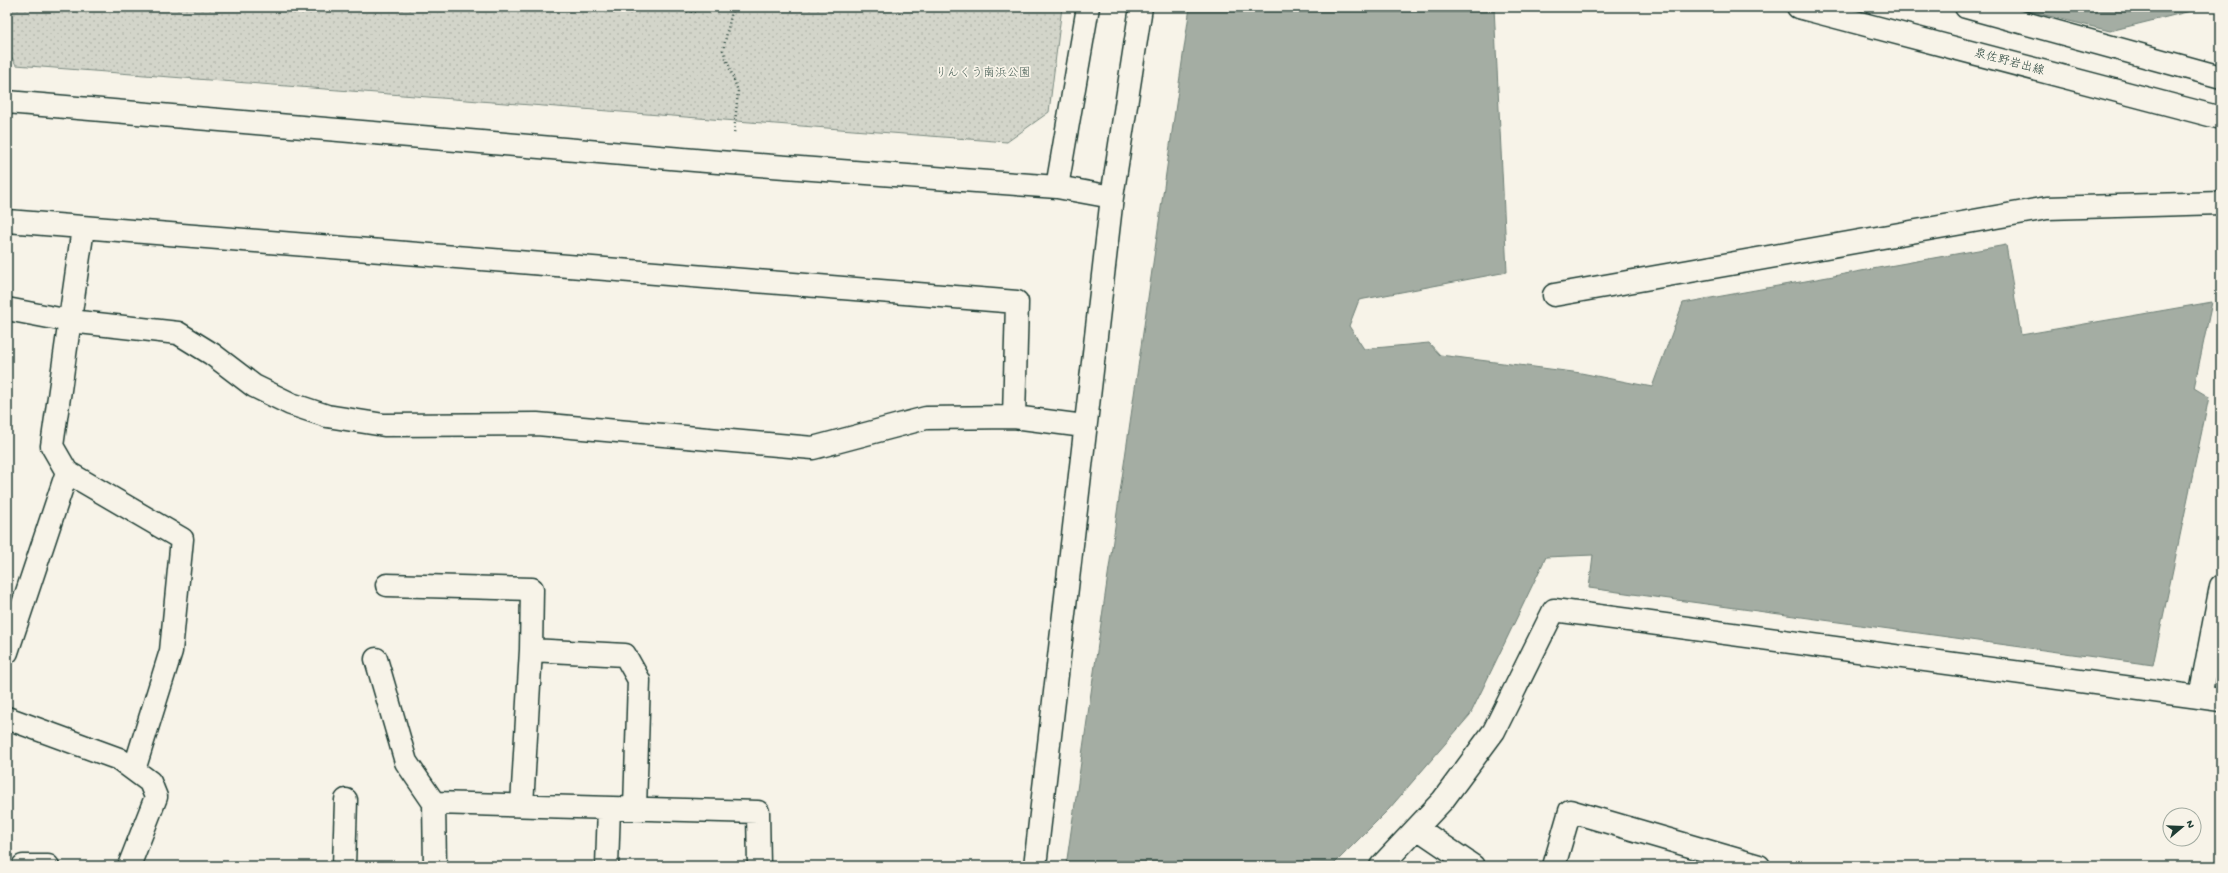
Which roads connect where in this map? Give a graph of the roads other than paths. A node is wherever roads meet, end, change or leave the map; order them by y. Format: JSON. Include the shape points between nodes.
{"nodes":[{"id":1,"x":1088,"y":7,"type":"edge"},
{"id":2,"x":1141,"y":7,"type":"edge"},
{"id":3,"x":1798,"y":7,"type":"edge"},
{"id":4,"x":1966,"y":7,"type":"edge"},
{"id":5,"x":2221,"y":77,"type":"edge"},
{"id":6,"x":7,"y":102,"type":"edge"},
{"id":7,"x":2221,"y":118,"type":"edge"},
{"id":8,"x":1057,"y":187,"type":"junction"},
{"id":9,"x":1112,"y":197,"type":"junction"},
{"id":10,"x":2221,"y":203,"type":"edge"},
{"id":11,"x":7,"y":221,"type":"edge"},
{"id":12,"x":84,"y":228,"type":"junction"},
{"id":13,"x":1554,"y":295,"type":"dead end"},
{"id":14,"x":7,"y":310,"type":"edge"},
{"id":15,"x":70,"y":322,"type":"junction"},
{"id":16,"x":1014,"y":417,"type":"junction"},
{"id":17,"x":1084,"y":426,"type":"junction"},
{"id":18,"x":67,"y":472,"type":"junction"},
{"id":19,"x":387,"y":585,"type":"dead end"},
{"id":20,"x":2221,"y":586,"type":"edge"},
{"id":21,"x":531,"y":650,"type":"junction"},
{"id":22,"x":7,"y":652,"type":"edge"},
{"id":23,"x":376,"y":659,"type":"dead end"},
{"id":24,"x":2211,"y":699,"type":"edge"},
{"id":25,"x":7,"y":718,"type":"edge"},
{"id":26,"x":134,"y":770,"type":"junction"},
{"id":27,"x":346,"y":800,"type":"dead end"},
{"id":28,"x":434,"y":803,"type":"junction"},
{"id":29,"x":522,"y":805,"type":"junction"},
{"id":30,"x":609,"y":808,"type":"junction"},
{"id":31,"x":635,"y":808,"type":"junction"},
{"id":32,"x":1417,"y":828,"type":"junction"},
{"id":33,"x":23,"y":866,"type":"edge"},
{"id":34,"x":48,"y":866,"type":"edge"},
{"id":35,"x":129,"y":866,"type":"edge"},
{"id":36,"x":344,"y":866,"type":"edge"},
{"id":37,"x":435,"y":866,"type":"edge"},
{"id":38,"x":607,"y":866,"type":"edge"},
{"id":39,"x":759,"y":866,"type":"edge"},
{"id":40,"x":1035,"y":866,"type":"edge"},
{"id":41,"x":1381,"y":866,"type":"edge"},
{"id":42,"x":1473,"y":866,"type":"edge"},
{"id":43,"x":1554,"y":866,"type":"edge"},
{"id":44,"x":1759,"y":866,"type":"edge"}],
"edges":[{"from":1,"to":8,"type":"street"},
{"from":2,"to":9,"type":"street"},
{"from":3,"to":7,"type":"street","name":"泉佐野岩出線"},
{"from":4,"to":5,"type":"street"},
{"from":6,"to":8,"type":"street","via":[[710,161]]},
{"from":8,"to":9,"type":"street"},
{"from":9,"to":17,"type":"street"},
{"from":10,"to":13,"type":"street","via":[[2047,208]]},
{"from":11,"to":12,"type":"street"},
{"from":12,"to":15,"type":"street"},
{"from":12,"to":16,"type":"street","via":[[1017,302]]},
{"from":14,"to":15,"type":"street"},
{"from":15,"to":16,"type":"street","via":[[178,333],[212,354],[254,386],[291,404],[327,416],[384,425],[537,424],[813,448],[926,418]]},
{"from":15,"to":18,"type":"street","via":[[52,446]]},
{"from":16,"to":17,"type":"street"},
{"from":17,"to":40,"type":"street"},
{"from":18,"to":22,"type":"street"},
{"from":18,"to":26,"type":"street","via":[[182,539],[171,651]]},
{"from":19,"to":21,"type":"street","via":[[532,590]]},
{"from":20,"to":24,"type":"street"},
{"from":21,"to":29,"type":"street"},
{"from":21,"to":31,"type":"street","via":[[624,655],[639,680]]},
{"from":23,"to":28,"type":"street","via":[[406,762]]},
{"from":24,"to":32,"type":"street","via":[[1554,610],[1494,731],[1444,800]]},
{"from":25,"to":26,"type":"street","via":[[119,760]]},
{"from":26,"to":35,"type":"street","via":[[150,782],[156,797]]},
{"from":27,"to":36,"type":"street"},
{"from":28,"to":29,"type":"street"},
{"from":28,"to":37,"type":"street"},
{"from":29,"to":30,"type":"street"},
{"from":30,"to":31,"type":"street"},
{"from":30,"to":38,"type":"street"},
{"from":31,"to":39,"type":"street","via":[[758,812]]},
{"from":32,"to":41,"type":"street"},
{"from":32,"to":42,"type":"street"},
{"from":33,"to":34,"type":"street"},
{"from":43,"to":44,"type":"street","via":[[1570,811]]}]}
